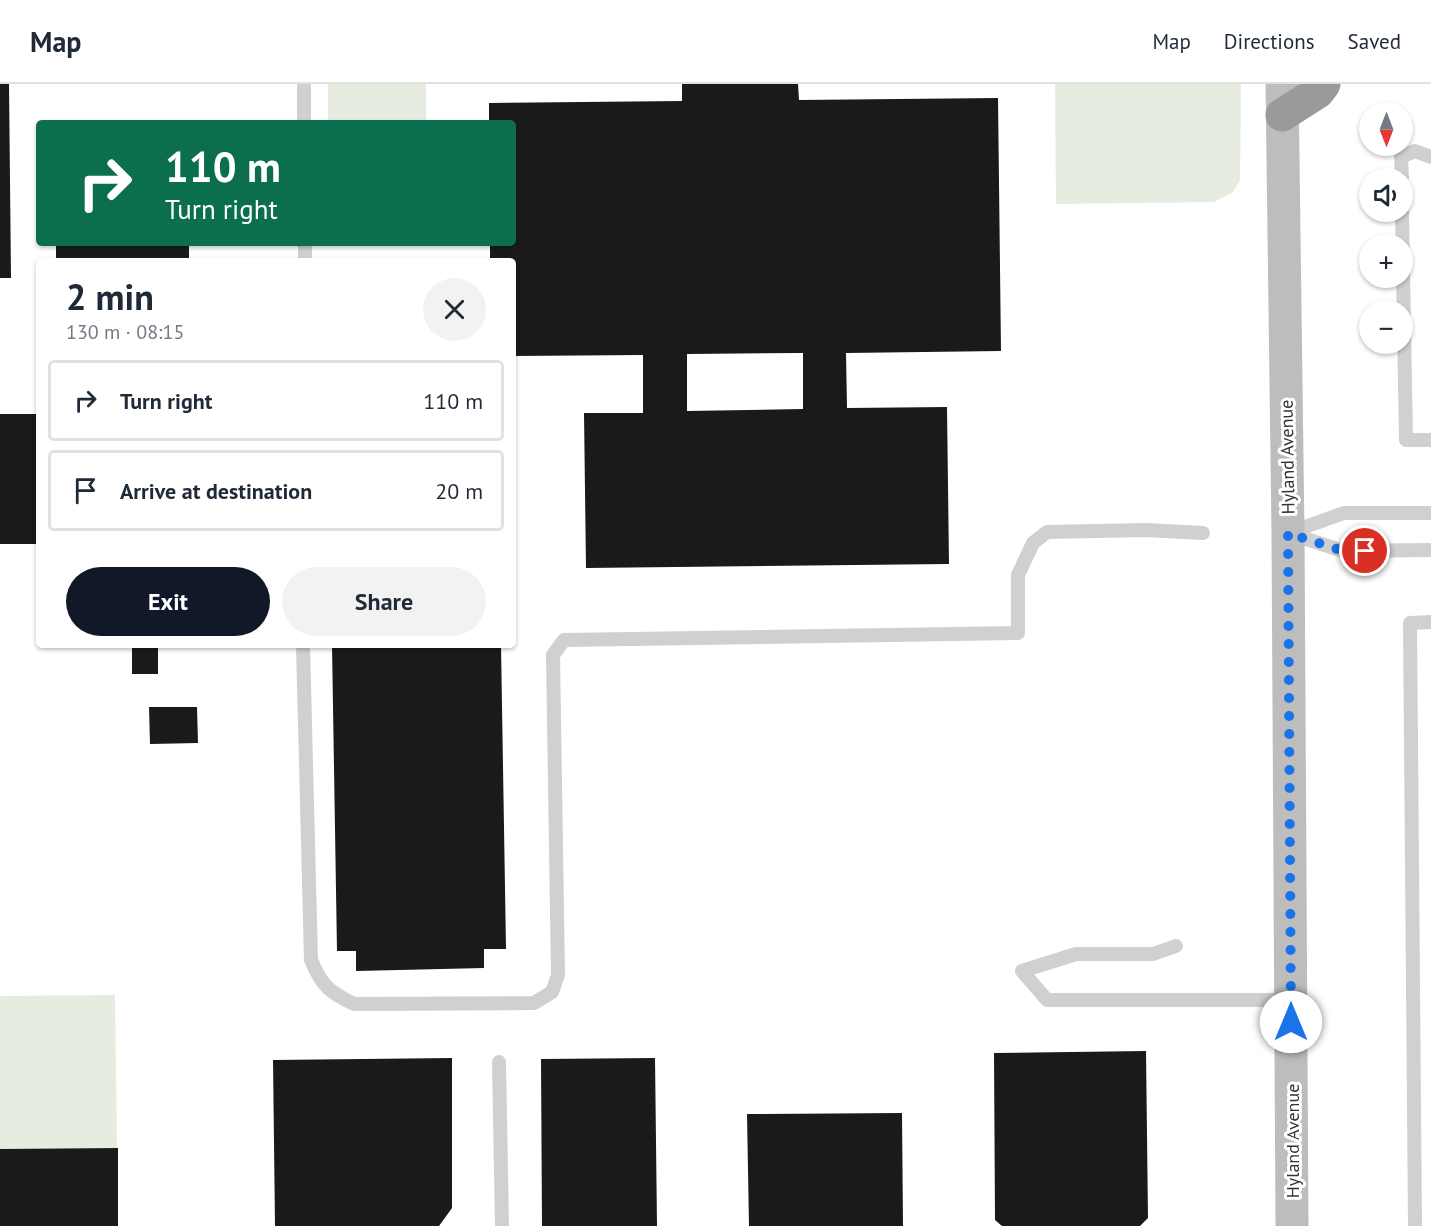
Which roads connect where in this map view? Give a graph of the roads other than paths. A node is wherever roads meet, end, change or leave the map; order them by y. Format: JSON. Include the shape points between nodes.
{"nodes":[{"id":1,"x":304,"y":84,"type":"edge"},
{"id":2,"x":1324,"y":84,"type":"edge"},
{"id":3,"x":1282,"y":99,"type":"edge"},
{"id":4,"x":304,"y":120,"type":"edge"},
{"id":5,"x":1431,"y":157,"type":"edge"},
{"id":6,"x":1402,"y":168,"type":"edge"},
{"id":7,"x":1402,"y":222,"type":"edge"},
{"id":8,"x":1431,"y":440,"type":"edge"},
{"id":9,"x":1431,"y":513,"type":"edge"},
{"id":10,"x":1203,"y":533,"type":"dead end"},
{"id":11,"x":1288,"y":533,"type":"junction"},
{"id":12,"x":1431,"y":550,"type":"edge"},
{"id":13,"x":1431,"y":622,"type":"edge"},
{"id":14,"x":303,"y":648,"type":"edge"},
{"id":15,"x":1176,"y":946,"type":"dead end"},
{"id":16,"x":1291,"y":1000,"type":"junction"},
{"id":17,"x":499,"y":1062,"type":"dead end"},
{"id":18,"x":502,"y":1226,"type":"edge"},
{"id":19,"x":1292,"y":1226,"type":"edge"},
{"id":20,"x":1415,"y":1226,"type":"edge"}],
"edges":[{"from":1,"to":4,"type":"lane"},
{"from":2,"to":3,"type":"highway","via":[[1318,92]]},
{"from":3,"to":11,"type":"street","name":"Hyland Avenue"},
{"from":5,"to":6,"type":"lane","via":[[1415,151],[1401,158]]},
{"from":7,"to":8,"type":"lane","via":[[1406,440]]},
{"from":9,"to":11,"type":"lane","via":[[1344,513]]},
{"from":10,"to":14,"type":"lane","via":[[1047,532],[1033,543],[1018,574],[1018,633],[564,640],[553,656],[558,975],[552,992],[534,1003],[354,1004],[320,981],[311,960]]},
{"from":11,"to":12,"type":"lane","via":[[1343,551]]},
{"from":11,"to":16,"type":"street","name":"Hyland Avenue"},
{"from":13,"to":20,"type":"lane","via":[[1410,622]]},
{"from":15,"to":16,"type":"lane","via":[[1153,954],[1076,954],[1022,971],[1047,1000]]},
{"from":16,"to":19,"type":"street","name":"Hyland Avenue"},
{"from":17,"to":18,"type":"lane"}]}
